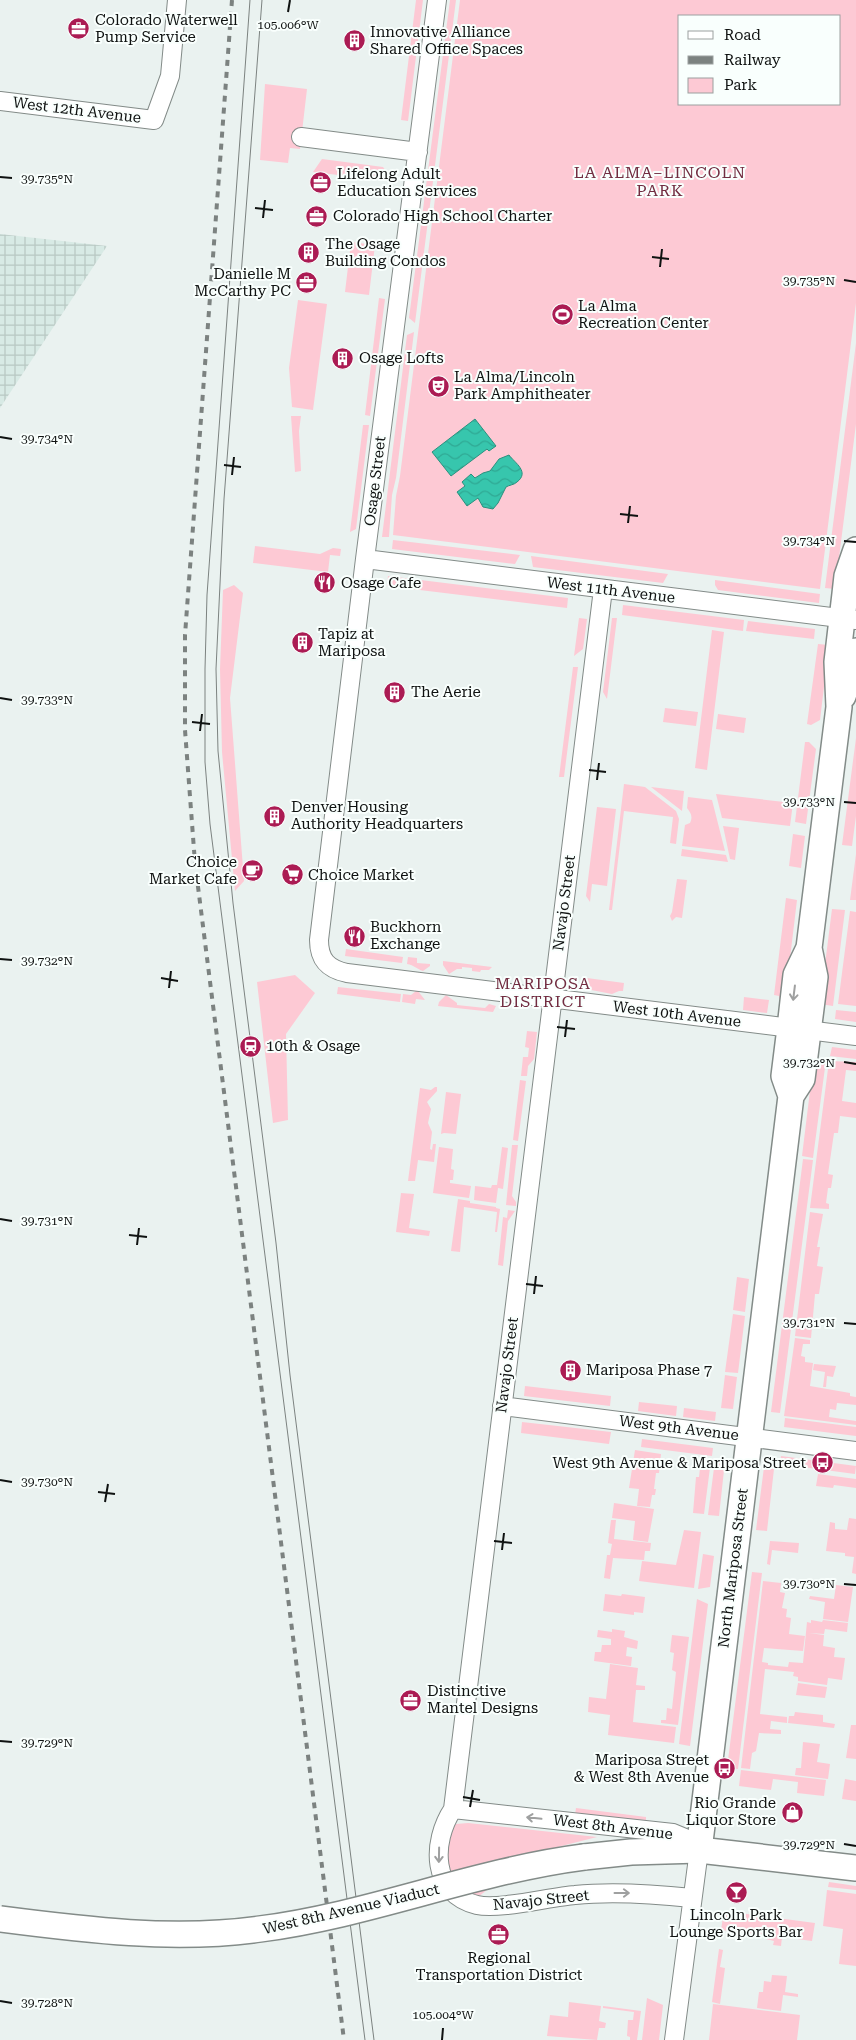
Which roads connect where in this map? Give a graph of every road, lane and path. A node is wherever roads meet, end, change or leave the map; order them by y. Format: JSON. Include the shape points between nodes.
{"nodes":[{"id":1,"x":177,"y":0,"type":"edge"},
{"id":2,"x":437,"y":0,"type":"edge"},
{"id":3,"x":0,"y":101,"type":"edge"},
{"id":4,"x":301,"y":137,"type":"dead end"},
{"id":5,"x":418,"y":152,"type":"junction"},
{"id":6,"x":856,"y":550,"type":"edge"},
{"id":7,"x":365,"y":559,"type":"junction"},
{"id":8,"x":603,"y":589,"type":"junction"},
{"id":9,"x":849,"y":619,"type":"edge"},
{"id":10,"x":856,"y":650,"type":"edge"},
{"id":11,"x":839,"y":708,"type":"junction"},
{"id":12,"x":323,"y":962,"type":"joint"},
{"id":13,"x":552,"y":999,"type":"junction"},
{"id":14,"x":799,"y":1029,"type":"junction"},
{"id":15,"x":856,"y":1036,"type":"edge"},
{"id":16,"x":502,"y":1406,"type":"junction"},
{"id":17,"x":748,"y":1437,"type":"junction"},
{"id":18,"x":856,"y":1451,"type":"edge"},
{"id":19,"x":453,"y":1809,"type":"junction"},
{"id":20,"x":699,"y":1850,"type":"junction"},
{"id":21,"x":856,"y":1868,"type":"edge"},
{"id":22,"x":692,"y":1898,"type":"junction"},
{"id":23,"x":0,"y":1920,"type":"edge"},
{"id":24,"x":674,"y":2040,"type":"edge"}],
"edges":[{"from":1,"to":3,"type":"street","name":"West 12th Avenue","via":[[170,76],[154,120]]},
{"from":2,"to":5,"type":"street","name":"Osage Street"},
{"from":4,"to":5,"type":"street"},
{"from":5,"to":7,"type":"street","name":"Osage Street"},
{"from":6,"to":9,"type":"street","name":"North Mariposa Street","via":[[847,576]]},
{"from":7,"to":8,"type":"street","name":"West 11th Avenue"},
{"from":7,"to":12,"type":"street","name":"Osage Street","via":[[319,940]]},
{"from":8,"to":9,"type":"street","name":"West 11th Avenue"},
{"from":8,"to":13,"type":"street","name":"Navajo Street"},
{"from":9,"to":11,"type":"street","name":"North Mariposa Street","via":[[837,662]]},
{"from":10,"to":11,"type":"street","name":"North Mariposa Street"},
{"from":11,"to":14,"type":"street","name":"North Mariposa Street","via":[[810,948],[796,975]]},
{"from":12,"to":13,"type":"street","name":"West 10th Avenue","via":[[347,973]]},
{"from":13,"to":14,"type":"street","name":"West 10th Avenue"},
{"from":13,"to":16,"type":"street","name":"Navajo Street"},
{"from":14,"to":15,"type":"street","name":"West 10th Avenue"},
{"from":14,"to":17,"type":"street","name":"North Mariposa Street","via":[[784,1076],[791,1096]]},
{"from":16,"to":17,"type":"street","name":"West 9th Avenue"},
{"from":16,"to":19,"type":"street","name":"Navajo Street"},
{"from":17,"to":18,"type":"street","name":"West 9th Avenue"},
{"from":17,"to":20,"type":"street","name":"North Mariposa Street"},
{"from":20,"to":19,"type":"street","name":"West 8th Avenue","one_way":true,"via":[[673,1833]]},
{"from":19,"to":22,"type":"street","name":"Navajo Street","one_way":true,"via":[[442,1834],[439,1866],[450,1890],[467,1902],[488,1906],[578,1894],[655,1894]]},
{"from":20,"to":21,"type":"street"},
{"from":20,"to":22,"type":"street","name":"North Mariposa Street"},
{"from":20,"to":23,"type":"street","name":"West 8th Avenue Viaduct","bridge":true,"via":[[631,1852],[529,1866],[324,1918],[259,1929],[168,1933]]},
{"from":22,"to":24,"type":"street","name":"North Mariposa Street"}]}
